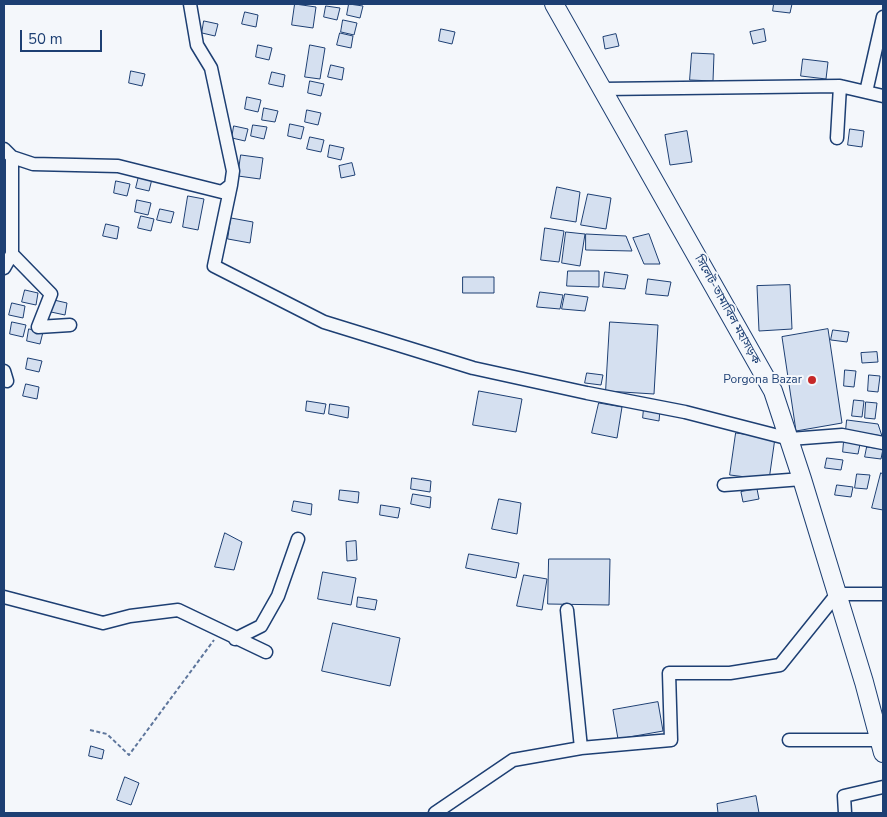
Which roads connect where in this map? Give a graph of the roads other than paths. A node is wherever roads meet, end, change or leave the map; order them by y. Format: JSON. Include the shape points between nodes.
{"nodes":[{"id":1,"x":190,"y":4,"type":"edge"},
{"id":2,"x":554,"y":4,"type":"edge"},
{"id":3,"x":883,"y":17,"type":"edge"},
{"id":4,"x":840,"y":86,"type":"junction"},
{"id":5,"x":603,"y":89,"type":"junction"},
{"id":6,"x":866,"y":92,"type":"junction"},
{"id":7,"x":883,"y":96,"type":"edge"},
{"id":8,"x":837,"y":138,"type":"dead end"},
{"id":9,"x":8,"y":153,"type":"edge"},
{"id":10,"x":230,"y":185,"type":"junction"},
{"id":11,"x":12,"y":254,"type":"junction"},
{"id":12,"x":4,"y":268,"type":"edge"},
{"id":13,"x":70,"y":325,"type":"dead end"},
{"id":14,"x":790,"y":439,"type":"junction"},
{"id":15,"x":883,"y":443,"type":"edge"},
{"id":16,"x":802,"y":478,"type":"junction"},
{"id":17,"x":724,"y":485,"type":"dead end"},
{"id":18,"x":298,"y":539,"type":"dead end"},
{"id":19,"x":837,"y":594,"type":"junction"},
{"id":20,"x":883,"y":594,"type":"edge"},
{"id":21,"x":4,"y":601,"type":"edge"},
{"id":22,"x":567,"y":610,"type":"dead end"},
{"id":23,"x":235,"y":638,"type":"junction"},
{"id":24,"x":266,"y":652,"type":"dead end"},
{"id":25,"x":789,"y":740,"type":"dead end"},
{"id":26,"x":882,"y":746,"type":"edge"},
{"id":27,"x":581,"y":748,"type":"junction"},
{"id":28,"x":883,"y":787,"type":"edge"},
{"id":29,"x":435,"y":813,"type":"edge"},
{"id":30,"x":845,"y":813,"type":"edge"}],
"edges":[{"from":1,"to":10,"type":"street","via":[[197,44],[211,68],[233,171]]},
{"from":2,"to":5,"type":"highway","name":"সিলেট-তামাবিল মহাসড়ক"},
{"from":3,"to":6,"type":"street"},
{"from":4,"to":5,"type":"street"},
{"from":4,"to":6,"type":"street"},
{"from":4,"to":8,"type":"street"},
{"from":5,"to":14,"type":"highway","name":"সিলেট-তামাবিল মহাসড়ক","via":[[773,391]]},
{"from":6,"to":7,"type":"street"},
{"from":9,"to":10,"type":"street","via":[[33,164],[118,166],[222,192]]},
{"from":9,"to":11,"type":"street"},
{"from":10,"to":14,"type":"street","via":[[214,266],[324,322],[473,368],[685,412]]},
{"from":11,"to":12,"type":"street"},
{"from":11,"to":13,"type":"street","via":[[51,294],[38,327]]},
{"from":14,"to":15,"type":"street","via":[[842,435]]},
{"from":14,"to":16,"type":"highway","name":"সিলেট-তামাবিল মহাসড়ক"},
{"from":16,"to":17,"type":"street"},
{"from":16,"to":19,"type":"highway","name":"সিলেট-তামাবিল মহাসড়ক"},
{"from":18,"to":23,"type":"street","via":[[278,596],[261,626]]},
{"from":19,"to":20,"type":"street"},
{"from":19,"to":26,"type":"highway","name":"সিলেট-তামাবিল মহাসড়ক"},
{"from":19,"to":27,"type":"street","via":[[780,665],[730,673],[669,673],[672,740]]},
{"from":21,"to":23,"type":"street","via":[[103,623],[178,610]]},
{"from":22,"to":27,"type":"street"},
{"from":23,"to":24,"type":"street"},
{"from":25,"to":26,"type":"street"},
{"from":27,"to":29,"type":"street","via":[[513,760]]},
{"from":28,"to":30,"type":"street","via":[[844,796]]}]}
